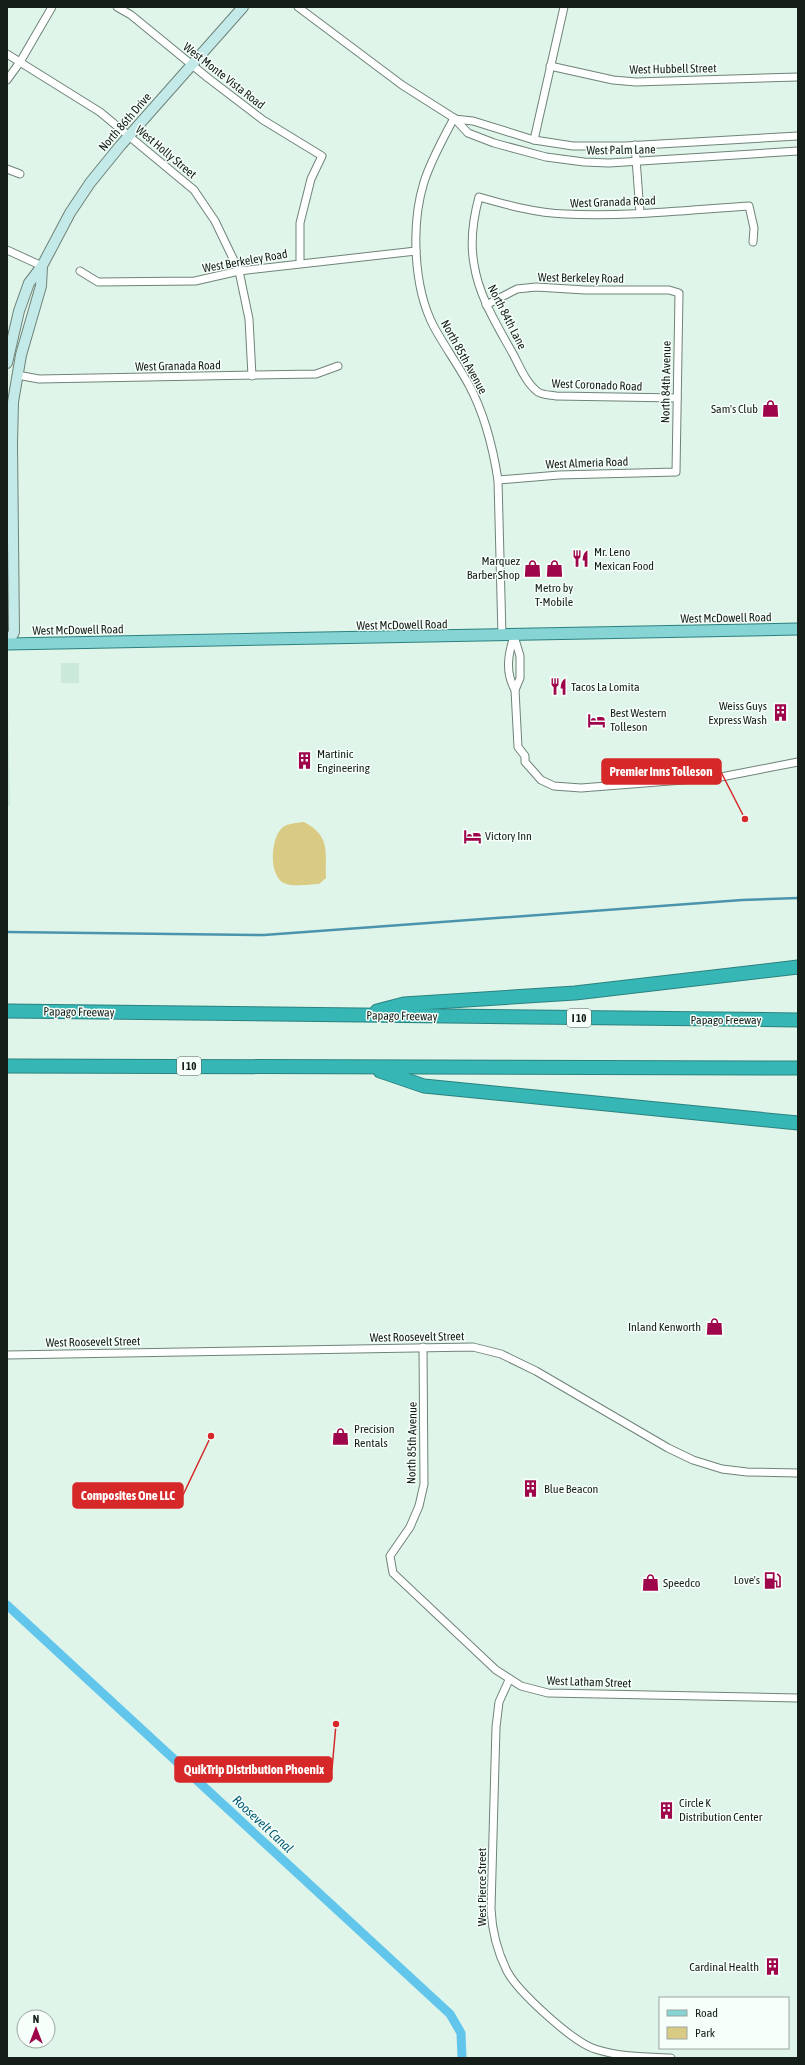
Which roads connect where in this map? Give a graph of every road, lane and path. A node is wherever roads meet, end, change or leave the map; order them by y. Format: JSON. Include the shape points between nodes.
{"nodes":[{"id":1,"x":52,"y":7,"type":"edge"},
{"id":2,"x":117,"y":7,"type":"edge"},
{"id":3,"x":243,"y":7,"type":"edge"},
{"id":4,"x":298,"y":7,"type":"edge"},
{"id":5,"x":564,"y":7,"type":"edge"},
{"id":6,"x":7,"y":54,"type":"edge"},
{"id":7,"x":20,"y":62,"type":"junction"},
{"id":8,"x":192,"y":65,"type":"junction"},
{"id":9,"x":550,"y":66,"type":"junction"},
{"id":10,"x":798,"y":77,"type":"edge"},
{"id":11,"x":7,"y":80,"type":"edge"},
{"id":12,"x":454,"y":118,"type":"junction"},
{"id":13,"x":129,"y":136,"type":"junction"},
{"id":14,"x":798,"y":136,"type":"edge"},
{"id":15,"x":534,"y":140,"type":"junction"},
{"id":16,"x":635,"y":145,"type":"junction"},
{"id":17,"x":798,"y":151,"type":"edge"},
{"id":18,"x":636,"y":161,"type":"junction"},
{"id":19,"x":7,"y":169,"type":"edge"},
{"id":20,"x":20,"y":174,"type":"dead end"},
{"id":21,"x":479,"y":197,"type":"joint"},
{"id":22,"x":640,"y":213,"type":"junction"},
{"id":23,"x":753,"y":242,"type":"dead end"},
{"id":24,"x":7,"y":250,"type":"edge"},
{"id":25,"x":416,"y":251,"type":"junction"},
{"id":26,"x":300,"y":263,"type":"junction"},
{"id":27,"x":42,"y":266,"type":"junction"},
{"id":28,"x":80,"y":271,"type":"dead end"},
{"id":29,"x":239,"y":271,"type":"junction"},
{"id":30,"x":679,"y":293,"type":"joint"},
{"id":31,"x":486,"y":305,"type":"junction"},
{"id":32,"x":7,"y":360,"type":"edge"},
{"id":33,"x":338,"y":366,"type":"dead end"},
{"id":34,"x":17,"y":375,"type":"junction"},
{"id":35,"x":252,"y":376,"type":"junction"},
{"id":36,"x":539,"y":393,"type":"joint"},
{"id":37,"x":677,"y":398,"type":"junction"},
{"id":38,"x":10,"y":413,"type":"edge"},
{"id":39,"x":676,"y":472,"type":"joint"},
{"id":40,"x":498,"y":480,"type":"junction"},
{"id":41,"x":798,"y":630,"type":"edge"},
{"id":42,"x":502,"y":636,"type":"junction"},
{"id":43,"x":514,"y":636,"type":"junction"},
{"id":44,"x":7,"y":643,"type":"edge"},
{"id":45,"x":515,"y":690,"type":"junction"},
{"id":46,"x":798,"y":762,"type":"edge"},
{"id":47,"x":798,"y":967,"type":"edge"},
{"id":48,"x":7,"y":1011,"type":"edge"},
{"id":49,"x":360,"y":1016,"type":"junction"},
{"id":50,"x":798,"y":1020,"type":"edge"},
{"id":51,"x":7,"y":1066,"type":"edge"},
{"id":52,"x":371,"y":1067,"type":"junction"},
{"id":53,"x":798,"y":1068,"type":"edge"},
{"id":54,"x":798,"y":1123,"type":"edge"},
{"id":55,"x":423,"y":1347,"type":"junction"},
{"id":56,"x":7,"y":1355,"type":"edge"},
{"id":57,"x":798,"y":1473,"type":"edge"},
{"id":58,"x":390,"y":1556,"type":"joint"},
{"id":59,"x":509,"y":1680,"type":"junction"},
{"id":60,"x":798,"y":1698,"type":"edge"},
{"id":61,"x":671,"y":2058,"type":"edge"}],
"edges":[{"from":1,"to":7,"type":"street"},
{"from":2,"to":8,"type":"street","name":"West Monte Vista Road","via":[[131,15]]},
{"from":3,"to":8,"type":"street","name":"North 86th Drive"},
{"from":4,"to":12,"type":"street","name":"West Palm Lane","via":[[402,85]]},
{"from":5,"to":9,"type":"street"},
{"from":6,"to":7,"type":"street","name":"West Holly Street"},
{"from":7,"to":11,"type":"street"},
{"from":7,"to":13,"type":"street","name":"West Holly Street","via":[[100,112]]},
{"from":8,"to":13,"type":"street","name":"North 86th Drive"},
{"from":8,"to":26,"type":"street","name":"West Monte Vista Road","via":[[263,120],[322,156],[311,179],[300,223]]},
{"from":9,"to":10,"type":"street","name":"West Hubbell Street","via":[[613,80],[636,82]]},
{"from":9,"to":15,"type":"street"},
{"from":12,"to":15,"type":"street","name":"West Palm Lane"},
{"from":12,"to":18,"type":"street","name":"West Palm Lane","via":[[468,133],[546,157],[584,162]]},
{"from":12,"to":25,"type":"street","name":"North 85th Avenue","via":[[424,181],[418,212]]},
{"from":13,"to":27,"type":"street","name":"North 86th Drive","via":[[90,183]]},
{"from":13,"to":29,"type":"street","name":"West Holly Street","via":[[194,190],[215,221]]},
{"from":14,"to":16,"type":"street","name":"West Palm Lane"},
{"from":15,"to":16,"type":"street","name":"West Palm Lane","via":[[573,146]]},
{"from":16,"to":18,"type":"street"},
{"from":17,"to":18,"type":"street","name":"West Palm Lane"},
{"from":18,"to":22,"type":"street"},
{"from":19,"to":20,"type":"street"},
{"from":21,"to":22,"type":"street","name":"West Granada Road","via":[[524,209],[565,214]]},
{"from":21,"to":31,"type":"street","name":"North 84th Lane","via":[[474,217],[474,263]]},
{"from":22,"to":23,"type":"street","name":"West Granada Road","via":[[749,206],[754,228]]},
{"from":24,"to":27,"type":"street"},
{"from":25,"to":26,"type":"street","name":"West Berkeley Road"},
{"from":25,"to":40,"type":"street","name":"North 85th Avenue","via":[[421,286],[434,326],[477,402],[495,457]]},
{"from":26,"to":29,"type":"street","name":"West Berkeley Road"},
{"from":27,"to":32,"type":"street","name":"North 86th Drive","via":[[30,283],[19,311]]},
{"from":27,"to":34,"type":"street","name":"North 86th Drive","via":[[41,286],[27,329]]},
{"from":28,"to":29,"type":"street","name":"West Berkeley Road","via":[[98,282],[195,281]]},
{"from":29,"to":35,"type":"street","name":"West Holly Street","via":[[249,319]]},
{"from":30,"to":31,"type":"street","name":"West Berkeley Road","via":[[669,290],[536,287],[517,289]]},
{"from":30,"to":37,"type":"street","name":"North 84th Avenue"},
{"from":31,"to":36,"type":"street","name":"North 84th Lane","via":[[529,382]]},
{"from":33,"to":35,"type":"street","name":"West Granada Road","via":[[316,374]]},
{"from":34,"to":35,"type":"street","name":"West Granada Road","via":[[39,379]]},
{"from":34,"to":38,"type":"street","name":"North 86th Drive"},
{"from":36,"to":37,"type":"street","name":"West Coronado Road","via":[[556,396]]},
{"from":37,"to":39,"type":"street","name":"North 84th Avenue"},
{"from":38,"to":44,"type":"street","name":"North 86th Drive","via":[[14,632]]},
{"from":39,"to":40,"type":"street","name":"West Almeria Road","via":[[559,474]]},
{"from":40,"to":42,"type":"street","name":"North 85th Avenue"},
{"from":41,"to":43,"type":"main road","name":"West McDowell Road"},
{"from":42,"to":43,"type":"main road","name":"West McDowell Road"},
{"from":42,"to":44,"type":"main road","name":"West McDowell Road"},
{"from":43,"to":45,"type":"street","via":[[520,656],[520,678]]},
{"from":43,"to":45,"type":"street","via":[[509,652],[509,679]]},
{"from":45,"to":46,"type":"street","via":[[518,747],[525,762],[541,780],[554,786],[581,788],[722,777]]},
{"from":47,"to":49,"type":"highway","via":[[575,993],[404,1004]]},
{"from":48,"to":49,"type":"highway","name":"Papago Freeway","number":"I 10"},
{"from":49,"to":50,"type":"highway","name":"Papago Freeway","number":"I 10"},
{"from":51,"to":52,"type":"highway","number":"I 10"},
{"from":52,"to":53,"type":"highway","number":"I 10"},
{"from":52,"to":54,"type":"highway","via":[[424,1086]]},
{"from":55,"to":56,"type":"street","name":"West Roosevelt Street"},
{"from":55,"to":57,"type":"street","name":"West Roosevelt Street","via":[[473,1347],[501,1354],[536,1371],[693,1460],[722,1469]]},
{"from":55,"to":58,"type":"street","name":"North 85th Avenue","via":[[424,1484],[419,1506],[410,1527]]},
{"from":58,"to":59,"type":"street","name":"West Latham Street","via":[[393,1573]]},
{"from":59,"to":60,"type":"street","name":"West Latham Street","via":[[520,1686],[548,1693]]},
{"from":59,"to":61,"type":"street","name":"West Pierce Street","via":[[499,1702],[496,1728],[491,1909],[492,1930],[499,1954],[508,1973],[521,1990],[559,2026],[594,2049],[618,2055]]}]}
